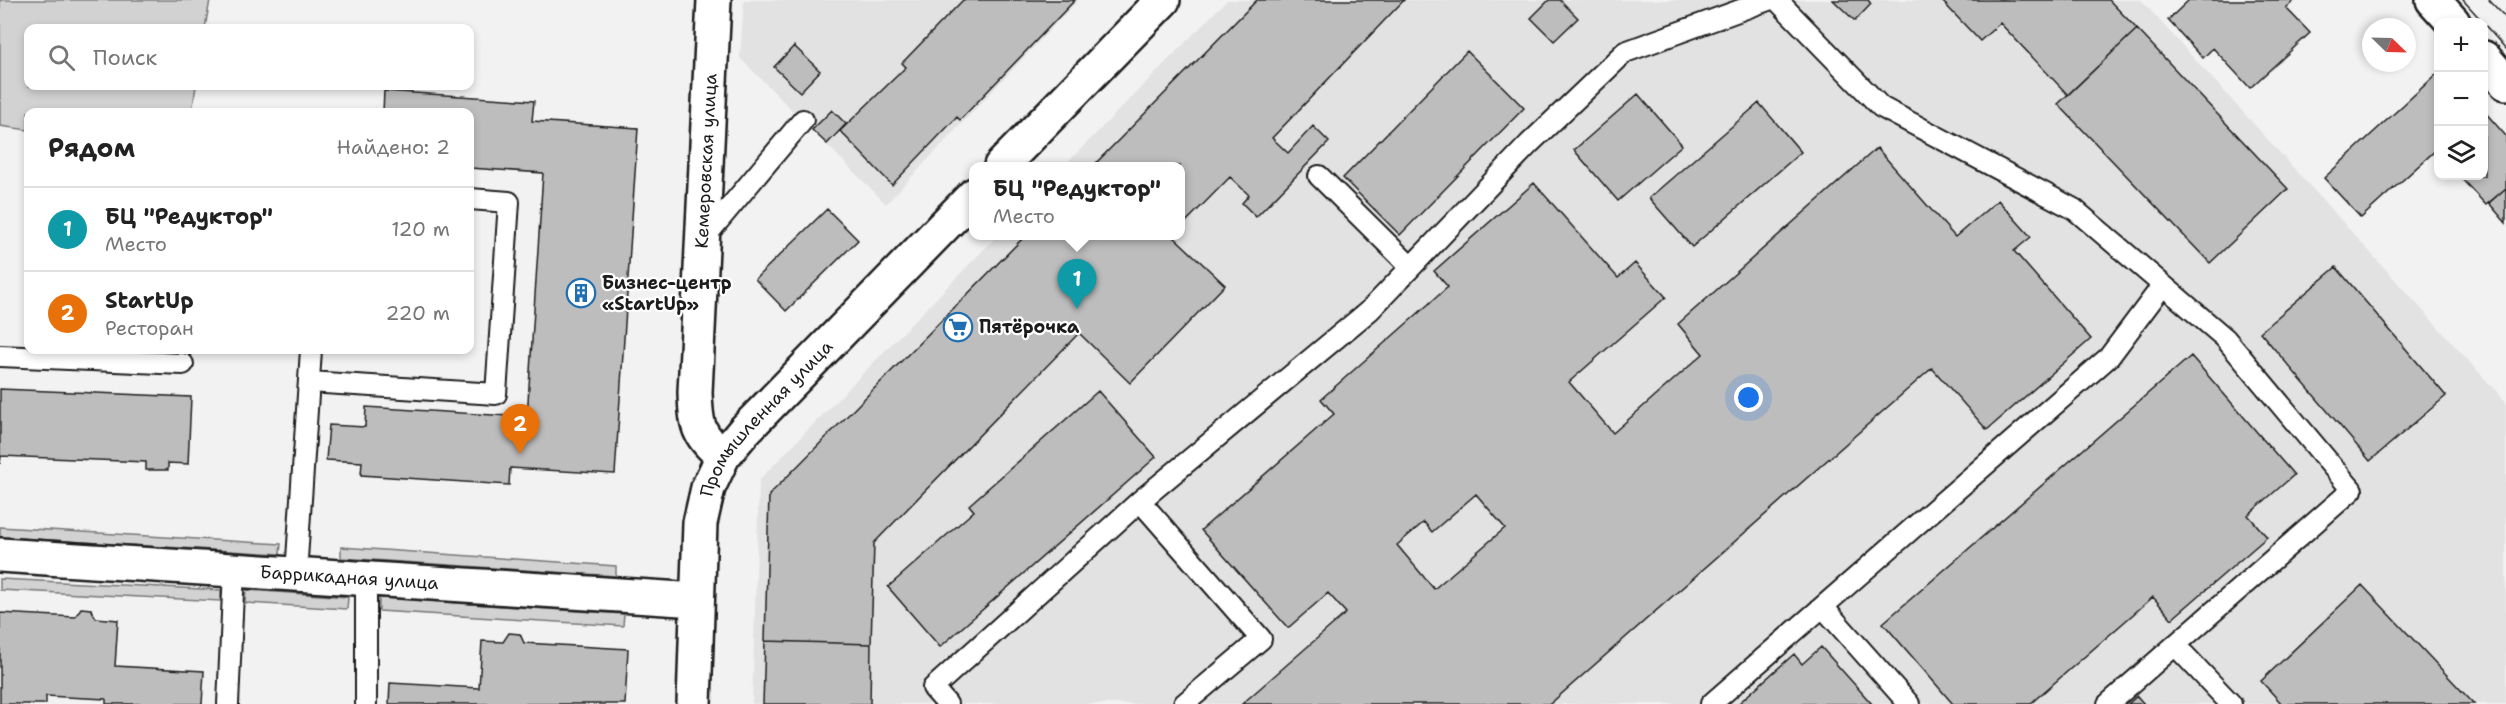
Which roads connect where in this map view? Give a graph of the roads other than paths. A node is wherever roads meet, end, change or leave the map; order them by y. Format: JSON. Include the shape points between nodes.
{"nodes":[{"id":1,"x":714,"y":0,"type":"edge"},
{"id":2,"x":1163,"y":0,"type":"edge"},
{"id":3,"x":1768,"y":0,"type":"edge"},
{"id":4,"x":1777,"y":0,"type":"edge"},
{"id":5,"x":2433,"y":0,"type":"edge"},
{"id":6,"x":2449,"y":18,"type":"edge"},
{"id":7,"x":2488,"y":63,"type":"edge"},
{"id":8,"x":2506,"y":83,"type":"edge"},
{"id":9,"x":803,"y":120,"type":"dead end"},
{"id":10,"x":1005,"y":162,"type":"edge"},
{"id":11,"x":1319,"y":176,"type":"dead end"},
{"id":12,"x":474,"y":199,"type":"edge"},
{"id":13,"x":969,"y":200,"type":"edge"},
{"id":14,"x":702,"y":240,"type":"junction"},
{"id":15,"x":1412,"y":267,"type":"junction"},
{"id":16,"x":2163,"y":285,"type":"junction"},
{"id":17,"x":311,"y":354,"type":"edge"},
{"id":18,"x":0,"y":356,"type":"edge"},
{"id":19,"x":183,"y":364,"type":"dead end"},
{"id":20,"x":309,"y":382,"type":"junction"},
{"id":21,"x":723,"y":456,"type":"junction"},
{"id":22,"x":1140,"y":501,"type":"junction"},
{"id":23,"x":0,"y":555,"type":"edge"},
{"id":24,"x":234,"y":570,"type":"junction"},
{"id":25,"x":296,"y":574,"type":"junction"},
{"id":26,"x":366,"y":579,"type":"junction"},
{"id":27,"x":697,"y":600,"type":"junction"},
{"id":28,"x":1823,"y":607,"type":"junction"},
{"id":29,"x":2175,"y":645,"type":"junction"},
{"id":30,"x":228,"y":704,"type":"edge"},
{"id":31,"x":366,"y":704,"type":"edge"},
{"id":32,"x":694,"y":704,"type":"edge"},
{"id":33,"x":946,"y":704,"type":"edge"},
{"id":34,"x":1184,"y":704,"type":"edge"},
{"id":35,"x":1711,"y":704,"type":"edge"},
{"id":36,"x":1909,"y":704,"type":"edge"},
{"id":37,"x":2108,"y":704,"type":"edge"},
{"id":38,"x":2231,"y":704,"type":"edge"}],
"edges":[{"from":1,"to":14,"type":"street","name":"Кемеровская улица"},
{"from":2,"to":10,"type":"street"},
{"from":3,"to":15,"type":"lane","via":[[1625,52],[1529,144]]},
{"from":4,"to":16,"type":"lane","via":[[1881,107],[2074,210]]},
{"from":5,"to":6,"type":"street"},
{"from":7,"to":8,"type":"street"},
{"from":9,"to":14,"type":"lane"},
{"from":11,"to":15,"type":"lane"},
{"from":12,"to":20,"type":"lane","via":[[509,202],[496,394]]},
{"from":13,"to":21,"type":"street","name":"Промышленная улица"},
{"from":14,"to":21,"type":"street","name":"Кемеровская улица","via":[[696,420],[705,442]]},
{"from":15,"to":22,"type":"lane","via":[[1370,310]]},
{"from":16,"to":28,"type":"lane","via":[[2109,357]]},
{"from":16,"to":29,"type":"lane","via":[[2225,338],[2352,490]]},
{"from":17,"to":20,"type":"lane"},
{"from":18,"to":19,"type":"lane"},
{"from":20,"to":25,"type":"lane"},
{"from":21,"to":27,"type":"street","name":"Промышленная улица","via":[[708,488],[700,524]]},
{"from":22,"to":33,"type":"lane","via":[[933,688]]},
{"from":22,"to":34,"type":"lane","via":[[1261,639]]},
{"from":23,"to":24,"type":"street","name":"Баррикадная улица"},
{"from":24,"to":25,"type":"street","name":"Баррикадная улица"},
{"from":24,"to":30,"type":"lane"},
{"from":25,"to":26,"type":"street","name":"Баррикадная улица"},
{"from":26,"to":27,"type":"street","name":"Баррикадная улица"},
{"from":26,"to":31,"type":"lane"},
{"from":27,"to":32,"type":"street","name":"Промышленная улица"},
{"from":28,"to":35,"type":"lane"},
{"from":28,"to":36,"type":"lane"},
{"from":29,"to":37,"type":"lane"},
{"from":29,"to":38,"type":"lane"}]}
